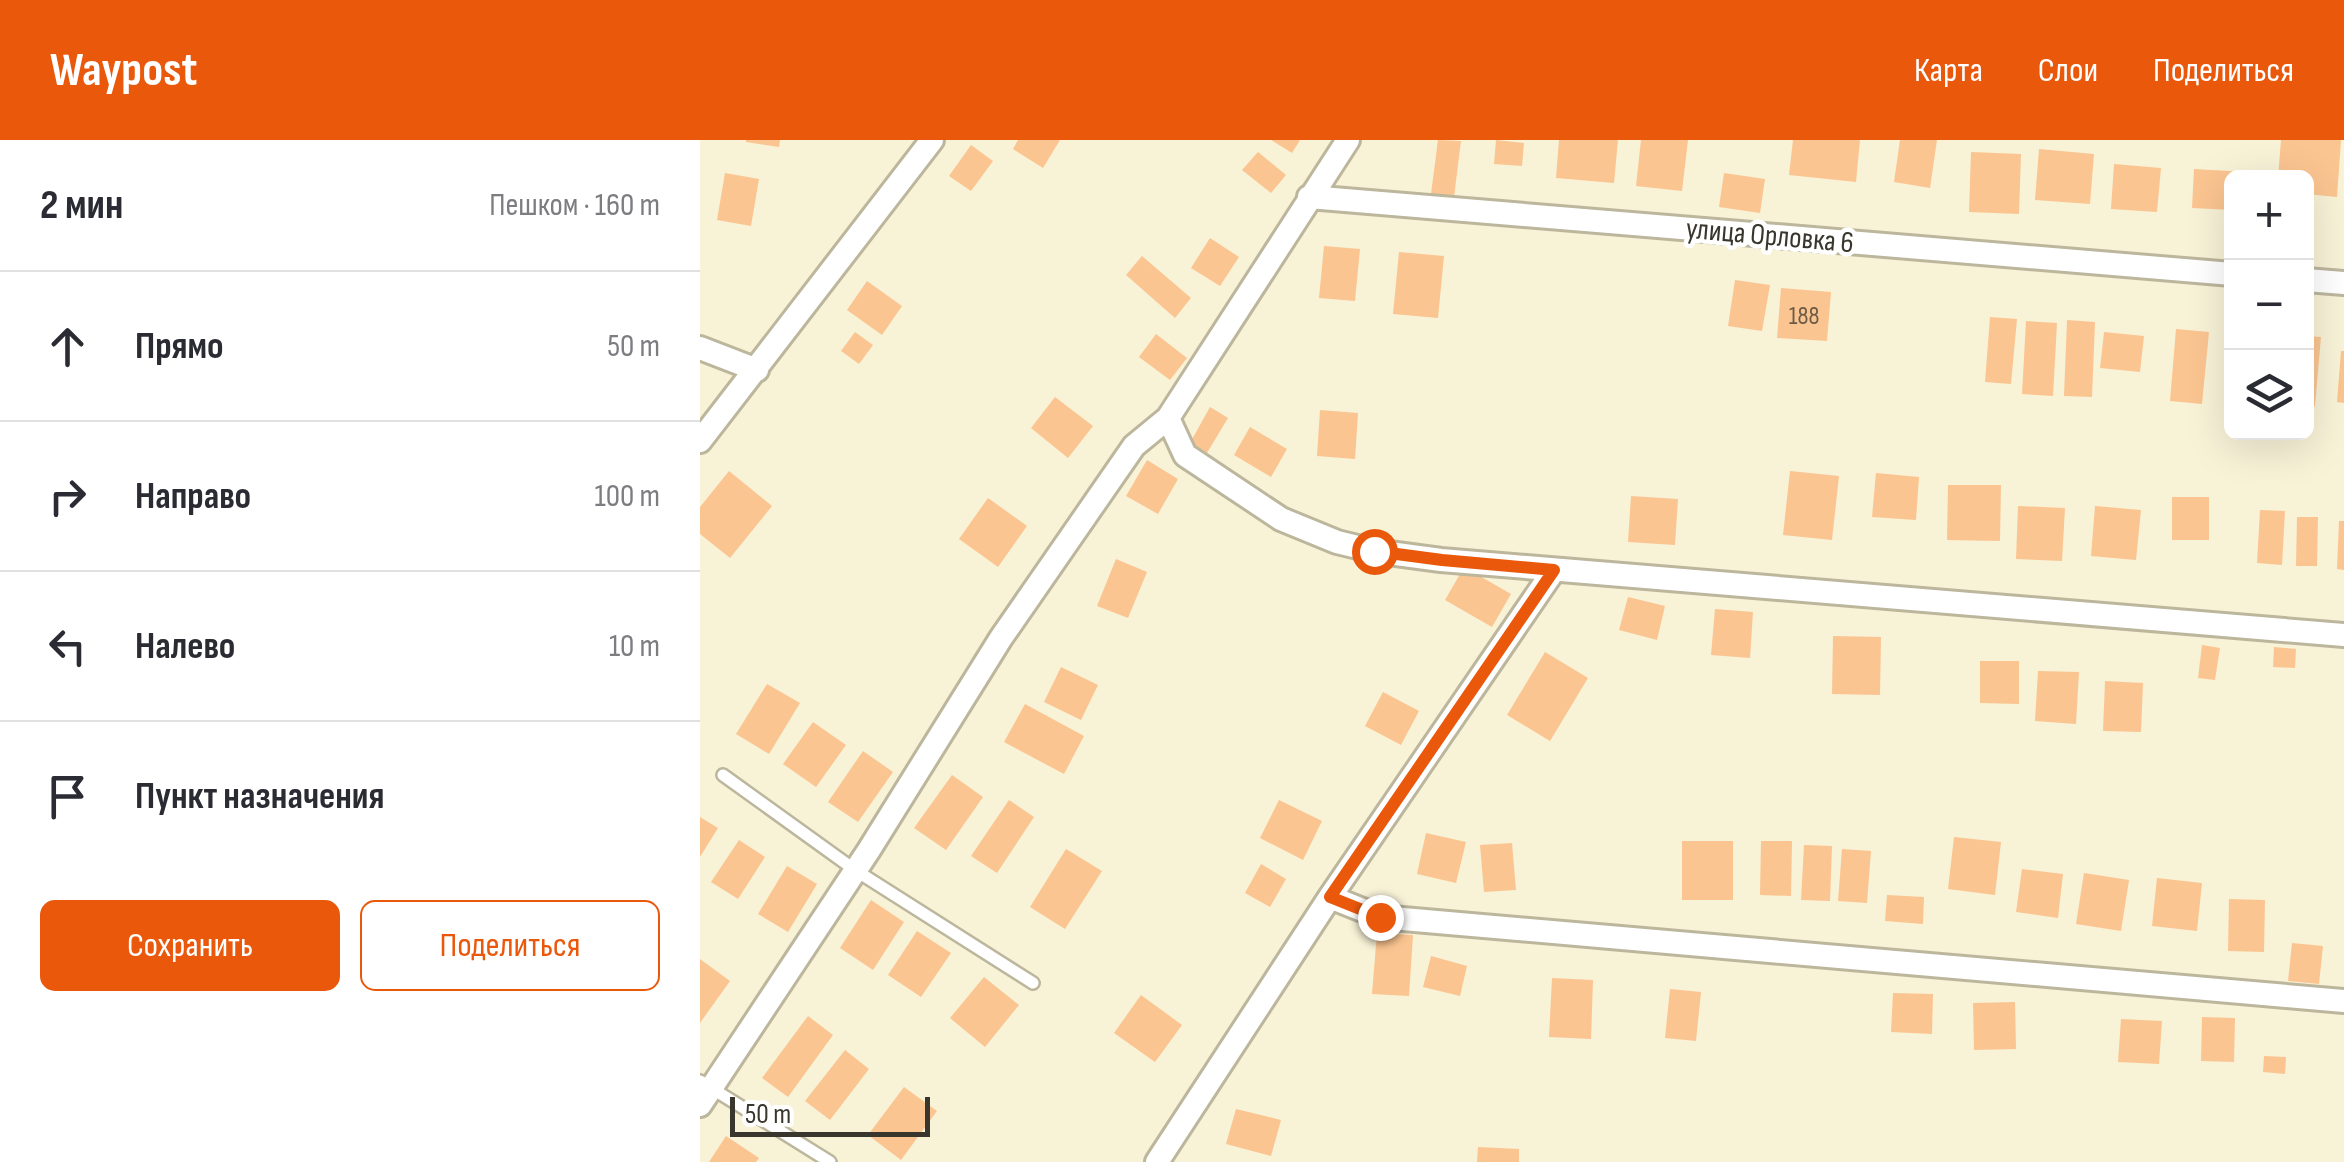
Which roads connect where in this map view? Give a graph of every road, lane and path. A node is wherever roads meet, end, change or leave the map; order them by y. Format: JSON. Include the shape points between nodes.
{"nodes":[{"id":1,"x":932,"y":140,"type":"edge"},
{"id":2,"x":1348,"y":140,"type":"edge"},
{"id":3,"x":1309,"y":197,"type":"junction"},
{"id":4,"x":2224,"y":273,"type":"edge"},
{"id":5,"x":2314,"y":281,"type":"edge"},
{"id":6,"x":2344,"y":283,"type":"edge"},
{"id":7,"x":700,"y":348,"type":"edge"},
{"id":8,"x":757,"y":370,"type":"junction"},
{"id":9,"x":1168,"y":418,"type":"junction"},
{"id":10,"x":700,"y":441,"type":"edge"},
{"id":11,"x":1554,"y":570,"type":"junction"},
{"id":12,"x":2344,"y":635,"type":"edge"},
{"id":13,"x":723,"y":775,"type":"dead end"},
{"id":14,"x":855,"y":870,"type":"junction"},
{"id":15,"x":1330,"y":897,"type":"junction"},
{"id":16,"x":1034,"y":984,"type":"dead end"},
{"id":17,"x":2344,"y":1002,"type":"edge"},
{"id":18,"x":700,"y":1080,"type":"edge"},
{"id":19,"x":700,"y":1106,"type":"edge"},
{"id":20,"x":830,"y":1162,"type":"edge"},
{"id":21,"x":1157,"y":1162,"type":"edge"}],
"edges":[{"from":1,"to":8,"type":"street"},
{"from":2,"to":3,"type":"street"},
{"from":3,"to":4,"type":"street","name":"улица Орловка 6"},
{"from":3,"to":9,"type":"street"},
{"from":5,"to":6,"type":"street"},
{"from":7,"to":8,"type":"street"},
{"from":8,"to":10,"type":"street"},
{"from":9,"to":11,"type":"street","via":[[1184,456],[1280,519],[1323,536],[1374,551]]},
{"from":9,"to":14,"type":"street","via":[[1134,446],[1001,638]]},
{"from":11,"to":12,"type":"street"},
{"from":11,"to":15,"type":"street"},
{"from":13,"to":14,"type":"lane"},
{"from":14,"to":16,"type":"lane"},
{"from":14,"to":19,"type":"street"},
{"from":15,"to":17,"type":"street","via":[[1380,917]]},
{"from":15,"to":21,"type":"street"},
{"from":18,"to":20,"type":"lane"}]}
